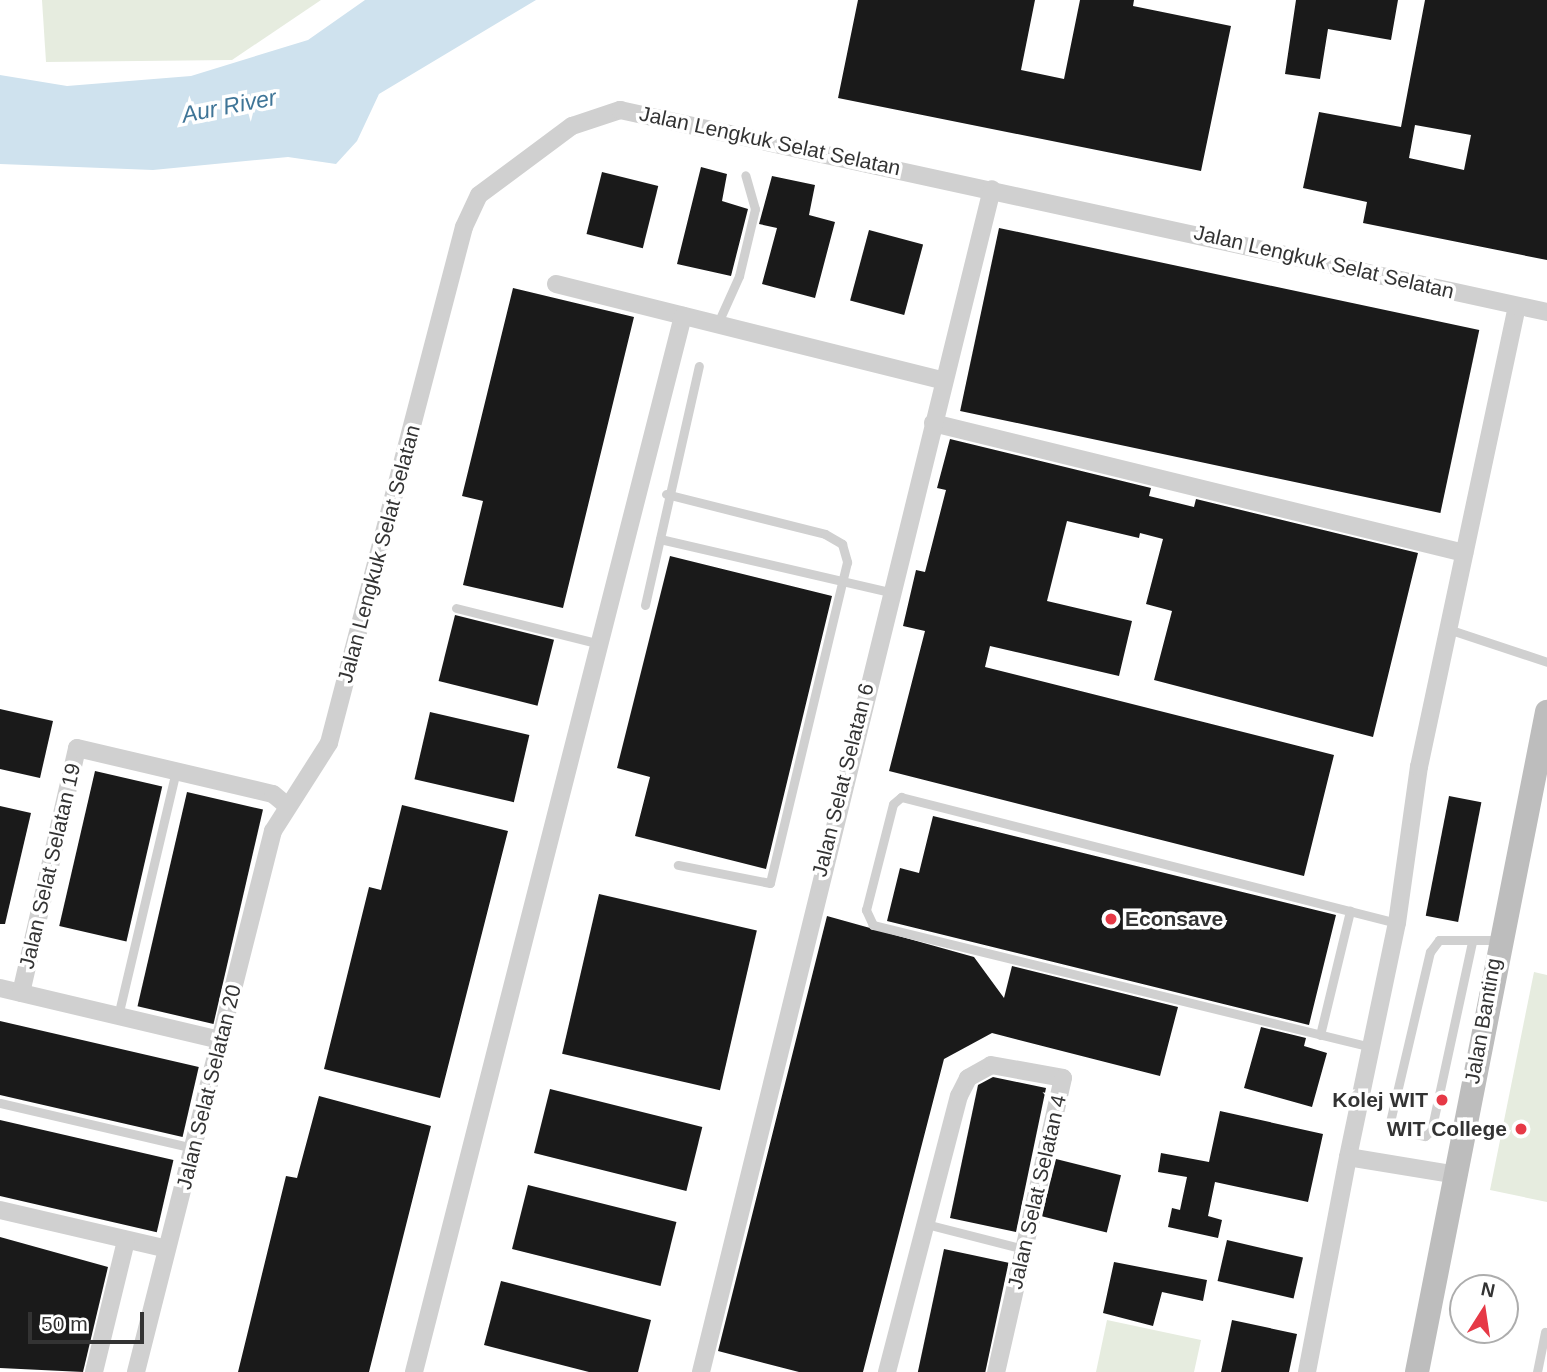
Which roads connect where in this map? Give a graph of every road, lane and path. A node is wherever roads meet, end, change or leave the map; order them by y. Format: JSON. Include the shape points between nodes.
{"nodes":[{"id":1,"x":745,"y":175,"type":"dead end"},
{"id":2,"x":970,"y":185,"type":"junction"},
{"id":3,"x":992,"y":189,"type":"junction"},
{"id":4,"x":1021,"y":196,"type":"junction"},
{"id":5,"x":984,"y":221,"type":"junction"},
{"id":6,"x":556,"y":284,"type":"dead end"},
{"id":7,"x":1517,"y":306,"type":"junction"},
{"id":8,"x":1547,"y":312,"type":"edge"},
{"id":9,"x":683,"y":316,"type":"junction"},
{"id":10,"x":717,"y":325,"type":"junction"},
{"id":11,"x":699,"y":366,"type":"dead end"},
{"id":12,"x":944,"y":381,"type":"junction"},
{"id":13,"x":933,"y":423,"type":"junction"},
{"id":14,"x":666,"y":494,"type":"junction"},
{"id":15,"x":660,"y":539,"type":"junction"},
{"id":16,"x":1464,"y":553,"type":"junction"},
{"id":17,"x":846,"y":582,"type":"junction"},
{"id":18,"x":889,"y":592,"type":"junction"},
{"id":19,"x":645,"y":605,"type":"dead end"},
{"id":20,"x":456,"y":608,"type":"dead end"},
{"id":21,"x":1448,"y":629,"type":"junction"},
{"id":22,"x":601,"y":644,"type":"junction"},
{"id":23,"x":1547,"y":662,"type":"edge"},
{"id":24,"x":1547,"y":712,"type":"edge"},
{"id":25,"x":176,"y":771,"type":"junction"},
{"id":26,"x":286,"y":805,"type":"junction"},
{"id":27,"x":678,"y":865,"type":"dead end"},
{"id":28,"x":1350,"y":911,"type":"junction"},
{"id":29,"x":1397,"y":923,"type":"junction"},
{"id":30,"x":1498,"y":940,"type":"junction"},
{"id":31,"x":1472,"y":942,"type":"junction"},
{"id":32,"x":0,"y":988,"type":"edge"},
{"id":33,"x":21,"y":993,"type":"junction"},
{"id":34,"x":118,"y":1016,"type":"junction"},
{"id":35,"x":1320,"y":1035,"type":"junction"},
{"id":36,"x":220,"y":1040,"type":"junction"},
{"id":37,"x":1367,"y":1046,"type":"junction"},
{"id":38,"x":0,"y":1103,"type":"edge"},
{"id":39,"x":195,"y":1148,"type":"junction"},
{"id":40,"x":1348,"y":1157,"type":"junction"},
{"id":41,"x":1457,"y":1175,"type":"junction"},
{"id":42,"x":0,"y":1210,"type":"edge"},
{"id":43,"x":926,"y":1224,"type":"junction"},
{"id":44,"x":126,"y":1241,"type":"junction"},
{"id":45,"x":167,"y":1249,"type":"junction"},
{"id":46,"x":1024,"y":1249,"type":"junction"},
{"id":47,"x":1545,"y":1332,"type":"edge"},
{"id":48,"x":94,"y":1372,"type":"edge"},
{"id":49,"x":136,"y":1372,"type":"edge"},
{"id":50,"x":414,"y":1372,"type":"edge"},
{"id":51,"x":701,"y":1372,"type":"edge"},
{"id":52,"x":887,"y":1372,"type":"edge"},
{"id":53,"x":996,"y":1372,"type":"edge"},
{"id":54,"x":1307,"y":1372,"type":"edge"},
{"id":55,"x":1417,"y":1372,"type":"edge"},
{"id":56,"x":1537,"y":1372,"type":"edge"}],
"edges":[{"from":1,"to":10,"type":"lane","via":[[755,209],[739,276]]},
{"from":2,"to":3,"type":"street","name":"Jalan Lengkuk Selat Selatan"},
{"from":2,"to":5,"type":"street"},
{"from":2,"to":26,"type":"street","name":"Jalan Lengkuk Selat Selatan","via":[[620,110],[572,126],[479,195],[464,227],[329,743]]},
{"from":3,"to":4,"type":"street","name":"Jalan Lengkuk Selat Selatan"},
{"from":3,"to":5,"type":"street","name":"Jalan Selat Selatan 6"},
{"from":4,"to":5,"type":"street"},
{"from":4,"to":7,"type":"street","name":"Jalan Lengkuk Selat Selatan"},
{"from":5,"to":12,"type":"street","name":"Jalan Selat Selatan 6"},
{"from":6,"to":9,"type":"street"},
{"from":7,"to":8,"type":"street","name":"Jalan Lengkuk Selat Selatan"},
{"from":7,"to":16,"type":"street"},
{"from":9,"to":10,"type":"street"},
{"from":9,"to":22,"type":"street"},
{"from":10,"to":12,"type":"street"},
{"from":11,"to":14,"type":"lane"},
{"from":12,"to":13,"type":"street","name":"Jalan Selat Selatan 6"},
{"from":13,"to":16,"type":"street"},
{"from":13,"to":18,"type":"street","name":"Jalan Selat Selatan 6"},
{"from":14,"to":15,"type":"lane"},
{"from":14,"to":17,"type":"lane","via":[[824,534],[845,550]]},
{"from":15,"to":17,"type":"lane"},
{"from":15,"to":19,"type":"lane"},
{"from":16,"to":21,"type":"street"},
{"from":17,"to":18,"type":"lane"},
{"from":17,"to":27,"type":"lane","via":[[770,883]]},
{"from":18,"to":51,"type":"street","name":"Jalan Selat Selatan 6"},
{"from":20,"to":22,"type":"lane"},
{"from":21,"to":23,"type":"lane"},
{"from":21,"to":29,"type":"street","via":[[1419,768]]},
{"from":22,"to":50,"type":"street"},
{"from":24,"to":30,"type":"main road","name":"Jalan Banting"},
{"from":25,"to":26,"type":"street","name":"Jalan Selat Selatan 19","via":[[273,794]]},
{"from":25,"to":33,"type":"street","name":"Jalan Selat Selatan 19","via":[[77,748]]},
{"from":25,"to":34,"type":"lane"},
{"from":26,"to":36,"type":"street","name":"Jalan Selat Selatan 20","via":[[273,831]]},
{"from":28,"to":29,"type":"lane"},
{"from":28,"to":35,"type":"lane"},
{"from":28,"to":35,"type":"lane","via":[[901,797],[893,804],[866,910],[873,925]]},
{"from":29,"to":37,"type":"street"},
{"from":30,"to":31,"type":"lane"},
{"from":30,"to":41,"type":"main road","name":"Jalan Banting"},
{"from":31,"to":31,"type":"lane","via":[[1439,940],[1430,952],[1390,1122],[1395,1130],[1425,1136],[1431,1131]]},
{"from":32,"to":33,"type":"street"},
{"from":33,"to":34,"type":"street"},
{"from":34,"to":36,"type":"street"},
{"from":35,"to":37,"type":"lane"},
{"from":36,"to":39,"type":"street","name":"Jalan Selat Selatan 20"},
{"from":37,"to":40,"type":"street"},
{"from":38,"to":39,"type":"lane"},
{"from":39,"to":45,"type":"street","name":"Jalan Selat Selatan 20"},
{"from":40,"to":41,"type":"street"},
{"from":40,"to":54,"type":"street"},
{"from":41,"to":55,"type":"main road","name":"Jalan Banting"},
{"from":42,"to":44,"type":"street"},
{"from":43,"to":46,"type":"lane"},
{"from":43,"to":46,"type":"street","name":"Jalan Selat Selatan 4","via":[[968,1078],[991,1065],[1063,1079]]},
{"from":43,"to":52,"type":"street","name":"Jalan Selat Selatan 4"},
{"from":44,"to":45,"type":"street"},
{"from":44,"to":48,"type":"street"},
{"from":45,"to":49,"type":"street","name":"Jalan Selat Selatan 20"},
{"from":46,"to":53,"type":"street","name":"Jalan Selat Selatan 4"},
{"from":47,"to":56,"type":"lane"}]}
